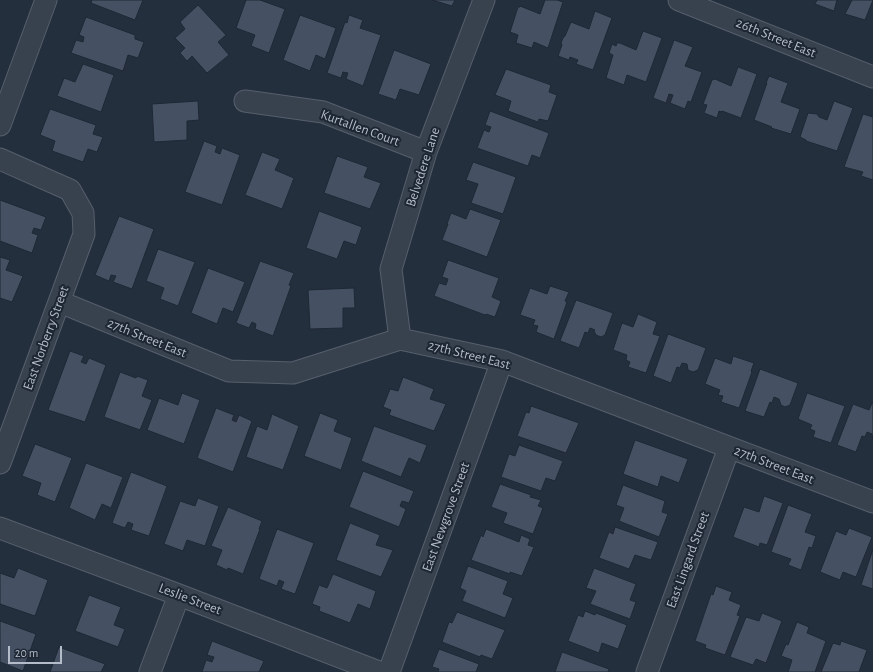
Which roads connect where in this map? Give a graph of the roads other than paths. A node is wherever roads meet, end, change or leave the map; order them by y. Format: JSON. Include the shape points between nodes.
{"nodes":[{"id":1,"x":46,"y":0,"type":"edge"},
{"id":2,"x":484,"y":0,"type":"edge"},
{"id":3,"x":679,"y":0,"type":"edge"},
{"id":4,"x":873,"y":76,"type":"edge"},
{"id":5,"x":245,"y":101,"type":"dead end"},
{"id":6,"x":0,"y":125,"type":"edge"},
{"id":7,"x":426,"y":152,"type":"junction"},
{"id":8,"x":0,"y":159,"type":"edge"},
{"id":9,"x":60,"y":302,"type":"junction"},
{"id":10,"x":400,"y":339,"type":"junction"},
{"id":11,"x":502,"y":361,"type":"junction"},
{"id":12,"x":729,"y":448,"type":"junction"},
{"id":13,"x":0,"y":462,"type":"edge"},
{"id":14,"x":873,"y":502,"type":"edge"},
{"id":15,"x":0,"y":528,"type":"edge"},
{"id":16,"x":179,"y":595,"type":"junction"},
{"id":17,"x":653,"y":670,"type":"edge"},
{"id":18,"x":150,"y":672,"type":"edge"},
{"id":19,"x":379,"y":672,"type":"edge"},
{"id":20,"x":389,"y":672,"type":"edge"}],
"edges":[{"from":1,"to":6,"type":"street"},
{"from":2,"to":7,"type":"street","name":"Belvedere Lane"},
{"from":3,"to":4,"type":"street","name":"26th Street East"},
{"from":5,"to":7,"type":"street","name":"Kurtallen Court","via":[[323,112]]},
{"from":7,"to":10,"type":"street","name":"Belvedere Lane","via":[[392,269]]},
{"from":8,"to":9,"type":"street","name":"East Norberry Street","via":[[70,190],[83,213],[84,234]]},
{"from":9,"to":10,"type":"street","name":"27th Street East","via":[[229,371],[293,373]]},
{"from":9,"to":13,"type":"street","name":"East Norberry Street"},
{"from":10,"to":11,"type":"street","name":"27th Street East"},
{"from":11,"to":12,"type":"street","name":"27th Street East"},
{"from":11,"to":20,"type":"street","name":"East Newgrove Street"},
{"from":12,"to":14,"type":"street","name":"27th Street East"},
{"from":12,"to":17,"type":"street","name":"East Lingard Street"},
{"from":15,"to":16,"type":"street","name":"Leslie Street"},
{"from":16,"to":18,"type":"street"},
{"from":16,"to":19,"type":"street","name":"Leslie Street"}]}
